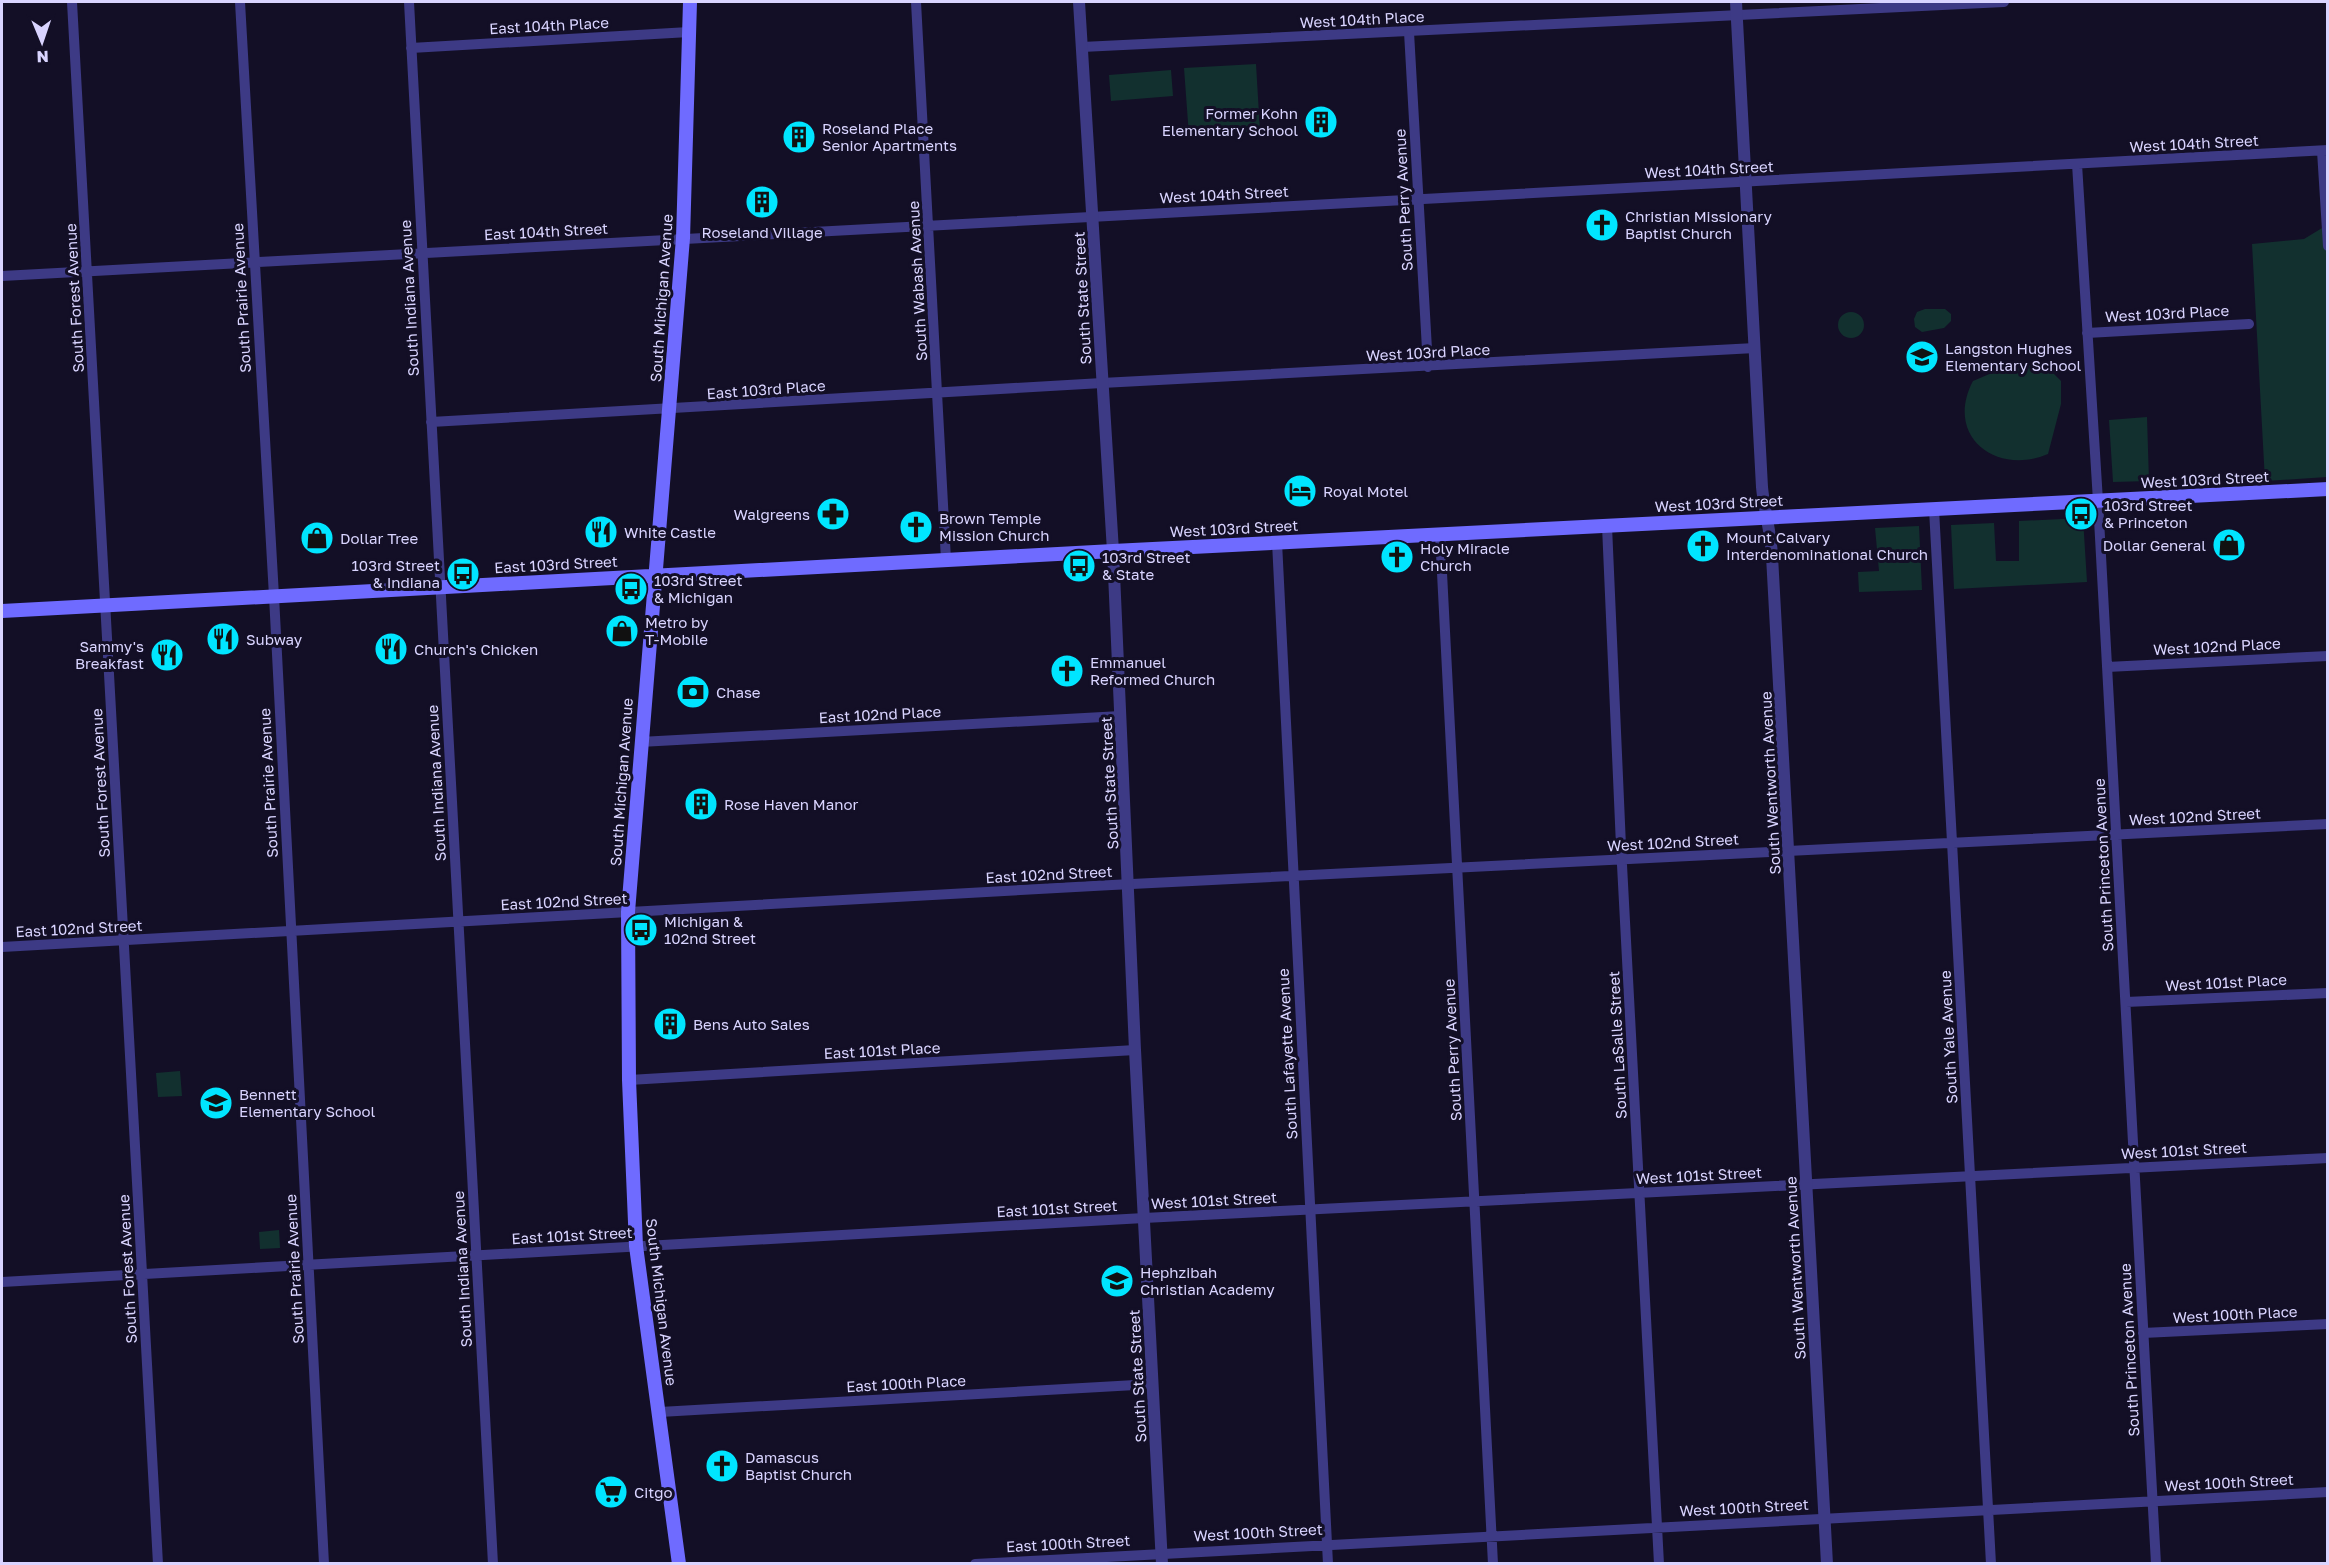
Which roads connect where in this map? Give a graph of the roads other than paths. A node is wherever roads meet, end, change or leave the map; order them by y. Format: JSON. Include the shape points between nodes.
{"nodes":[{"id":1,"x":72,"y":2,"type":"edge"},
{"id":2,"x":240,"y":2,"type":"edge"},
{"id":3,"x":408,"y":2,"type":"edge"},
{"id":4,"x":690,"y":2,"type":"edge"},
{"id":5,"x":916,"y":2,"type":"edge"},
{"id":6,"x":1079,"y":2,"type":"edge"},
{"id":7,"x":1736,"y":2,"type":"edge"},
{"id":8,"x":2004,"y":2,"type":"edge"},
{"id":9,"x":1737,"y":16,"type":"junction"},
{"id":10,"x":1409,"y":32,"type":"junction"},
{"id":11,"x":689,"y":33,"type":"junction"},
{"id":12,"x":1082,"y":47,"type":"junction"},
{"id":13,"x":411,"y":48,"type":"junction"},
{"id":14,"x":2325,"y":151,"type":"edge"},
{"id":15,"x":2078,"y":164,"type":"junction"},
{"id":16,"x":1746,"y":183,"type":"junction"},
{"id":17,"x":1418,"y":199,"type":"junction"},
{"id":18,"x":1092,"y":216,"type":"junction"},
{"id":19,"x":928,"y":225,"type":"junction"},
{"id":20,"x":683,"y":238,"type":"junction"},
{"id":21,"x":2328,"y":246,"type":"edge"},
{"id":22,"x":421,"y":253,"type":"junction"},
{"id":23,"x":254,"y":262,"type":"junction"},
{"id":24,"x":88,"y":271,"type":"junction"},
{"id":25,"x":2,"y":276,"type":"edge"},
{"id":26,"x":2249,"y":324,"type":"dead end"},
{"id":27,"x":2087,"y":333,"type":"junction"},
{"id":28,"x":1755,"y":348,"type":"junction"},
{"id":29,"x":1428,"y":367,"type":"junction"},
{"id":30,"x":1102,"y":383,"type":"junction"},
{"id":31,"x":938,"y":393,"type":"junction"},
{"id":32,"x":670,"y":410,"type":"junction"},
{"id":33,"x":431,"y":422,"type":"junction"},
{"id":34,"x":2328,"y":489,"type":"edge"},
{"id":35,"x":2098,"y":501,"type":"junction"},
{"id":36,"x":1934,"y":509,"type":"junction"},
{"id":37,"x":1767,"y":517,"type":"junction"},
{"id":38,"x":1607,"y":526,"type":"junction"},
{"id":39,"x":1440,"y":534,"type":"junction"},
{"id":40,"x":1277,"y":542,"type":"junction"},
{"id":41,"x":1113,"y":551,"type":"junction"},
{"id":42,"x":946,"y":560,"type":"junction"},
{"id":43,"x":655,"y":575,"type":"junction"},
{"id":44,"x":441,"y":587,"type":"junction"},
{"id":45,"x":274,"y":596,"type":"junction"},
{"id":46,"x":106,"y":605,"type":"junction"},
{"id":47,"x":2,"y":611,"type":"edge"},
{"id":48,"x":2328,"y":656,"type":"edge"},
{"id":49,"x":2108,"y":667,"type":"junction"},
{"id":50,"x":1120,"y":716,"type":"junction"},
{"id":51,"x":640,"y":742,"type":"junction"},
{"id":52,"x":2328,"y":824,"type":"edge"},
{"id":53,"x":2116,"y":834,"type":"junction"},
{"id":54,"x":1952,"y":843,"type":"junction"},
{"id":55,"x":1788,"y":851,"type":"junction"},
{"id":56,"x":1622,"y":860,"type":"junction"},
{"id":57,"x":1457,"y":868,"type":"junction"},
{"id":58,"x":1294,"y":876,"type":"junction"},
{"id":59,"x":1129,"y":884,"type":"junction"},
{"id":60,"x":628,"y":912,"type":"junction"},
{"id":61,"x":459,"y":922,"type":"junction"},
{"id":62,"x":291,"y":931,"type":"junction"},
{"id":63,"x":124,"y":940,"type":"junction"},
{"id":64,"x":2,"y":947,"type":"edge"},
{"id":65,"x":2328,"y":993,"type":"edge"},
{"id":66,"x":2126,"y":1002,"type":"junction"},
{"id":67,"x":1136,"y":1050,"type":"junction"},
{"id":68,"x":629,"y":1080,"type":"junction"},
{"id":69,"x":2328,"y":1158,"type":"edge"},
{"id":70,"x":2134,"y":1168,"type":"junction"},
{"id":71,"x":1971,"y":1176,"type":"junction"},
{"id":72,"x":1806,"y":1185,"type":"junction"},
{"id":73,"x":1641,"y":1193,"type":"junction"},
{"id":74,"x":1474,"y":1202,"type":"junction"},
{"id":75,"x":1310,"y":1210,"type":"junction"},
{"id":76,"x":1144,"y":1218,"type":"junction"},
{"id":77,"x":636,"y":1246,"type":"junction"},
{"id":78,"x":476,"y":1255,"type":"junction"},
{"id":79,"x":309,"y":1265,"type":"junction"},
{"id":80,"x":142,"y":1274,"type":"junction"},
{"id":81,"x":2,"y":1282,"type":"edge"},
{"id":82,"x":2328,"y":1324,"type":"edge"},
{"id":83,"x":2144,"y":1333,"type":"junction"},
{"id":84,"x":1153,"y":1384,"type":"junction"},
{"id":85,"x":660,"y":1412,"type":"junction"},
{"id":86,"x":2328,"y":1492,"type":"edge"},
{"id":87,"x":2153,"y":1501,"type":"junction"},
{"id":88,"x":1988,"y":1510,"type":"junction"},
{"id":89,"x":1824,"y":1518,"type":"junction"},
{"id":90,"x":1657,"y":1527,"type":"junction"},
{"id":91,"x":1492,"y":1535,"type":"junction"},
{"id":92,"x":1327,"y":1544,"type":"junction"},
{"id":93,"x":1162,"y":1558,"type":"edge"},
{"id":94,"x":158,"y":1563,"type":"edge"},
{"id":95,"x":324,"y":1563,"type":"edge"},
{"id":96,"x":493,"y":1563,"type":"edge"},
{"id":97,"x":679,"y":1563,"type":"edge"},
{"id":98,"x":975,"y":1563,"type":"edge"},
{"id":99,"x":1328,"y":1563,"type":"edge"},
{"id":100,"x":1493,"y":1563,"type":"edge"},
{"id":101,"x":1659,"y":1563,"type":"edge"},
{"id":102,"x":1827,"y":1563,"type":"edge"},
{"id":103,"x":1991,"y":1563,"type":"edge"},
{"id":104,"x":2156,"y":1563,"type":"edge"}],
"edges":[{"from":1,"to":24,"type":"street","name":"South Forest Avenue"},
{"from":2,"to":23,"type":"street","name":"South Prairie Avenue"},
{"from":3,"to":13,"type":"street","name":"South Indiana Avenue"},
{"from":4,"to":11,"type":"main road","name":"South Michigan Avenue"},
{"from":5,"to":19,"type":"street","name":"South Wabash Avenue"},
{"from":6,"to":12,"type":"street","name":"South State Street"},
{"from":7,"to":9,"type":"street","name":"South Wentworth Avenue"},
{"from":8,"to":9,"type":"street","name":"West 104th Place"},
{"from":9,"to":10,"type":"street","name":"West 104th Place"},
{"from":9,"to":16,"type":"street","name":"South Wentworth Avenue"},
{"from":10,"to":12,"type":"street","name":"West 104th Place"},
{"from":10,"to":17,"type":"street","name":"South Perry Avenue"},
{"from":11,"to":13,"type":"street","name":"East 104th Place"},
{"from":11,"to":20,"type":"main road","name":"South Michigan Avenue"},
{"from":12,"to":18,"type":"street","name":"South State Street"},
{"from":13,"to":22,"type":"street","name":"South Indiana Avenue"},
{"from":14,"to":15,"type":"street","name":"West 104th Street"},
{"from":14,"to":21,"type":"street"},
{"from":15,"to":16,"type":"street","name":"West 104th Street"},
{"from":15,"to":27,"type":"street","name":"South Princeton Avenue"},
{"from":16,"to":17,"type":"street","name":"West 104th Street"},
{"from":16,"to":28,"type":"street","name":"South Wentworth Avenue"},
{"from":17,"to":18,"type":"street","name":"West 104th Street"},
{"from":17,"to":29,"type":"street","name":"South Perry Avenue"},
{"from":18,"to":19,"type":"street","name":"East 104th Street"},
{"from":18,"to":30,"type":"street","name":"South State Street"},
{"from":19,"to":20,"type":"street","name":"East 104th Street"},
{"from":19,"to":31,"type":"street","name":"South Wabash Avenue"},
{"from":20,"to":22,"type":"street","name":"East 104th Street"},
{"from":20,"to":32,"type":"main road","name":"South Michigan Avenue"},
{"from":22,"to":23,"type":"street","name":"East 104th Street"},
{"from":22,"to":33,"type":"street","name":"South Indiana Avenue"},
{"from":23,"to":24,"type":"street","name":"East 104th Street"},
{"from":23,"to":45,"type":"street","name":"South Prairie Avenue"},
{"from":24,"to":25,"type":"street","name":"East 104th Street"},
{"from":24,"to":46,"type":"street","name":"South Forest Avenue"},
{"from":26,"to":27,"type":"street","name":"West 103rd Place"},
{"from":27,"to":35,"type":"street","name":"South Princeton Avenue"},
{"from":28,"to":29,"type":"street","name":"West 103rd Place"},
{"from":28,"to":37,"type":"street","name":"South Wentworth Avenue"},
{"from":29,"to":30,"type":"street","name":"West 103rd Place"},
{"from":30,"to":31,"type":"street","name":"East 103rd Place"},
{"from":30,"to":41,"type":"street","name":"South State Street"},
{"from":31,"to":32,"type":"street","name":"East 103rd Place"},
{"from":31,"to":42,"type":"street","name":"South Wabash Avenue"},
{"from":32,"to":33,"type":"street","name":"East 103rd Place"},
{"from":32,"to":43,"type":"main road","name":"South Michigan Avenue"},
{"from":33,"to":44,"type":"street","name":"South Indiana Avenue"},
{"from":34,"to":35,"type":"main road","name":"West 103rd Street"},
{"from":35,"to":36,"type":"main road","name":"West 103rd Street"},
{"from":35,"to":49,"type":"street","name":"South Princeton Avenue"},
{"from":36,"to":37,"type":"main road","name":"West 103rd Street"},
{"from":36,"to":54,"type":"street","name":"South Yale Avenue"},
{"from":37,"to":38,"type":"main road","name":"West 103rd Street"},
{"from":37,"to":55,"type":"street","name":"South Wentworth Avenue"},
{"from":38,"to":39,"type":"main road","name":"West 103rd Street"},
{"from":38,"to":56,"type":"street","name":"South LaSalle Street"},
{"from":39,"to":40,"type":"main road","name":"West 103rd Street"},
{"from":39,"to":57,"type":"street","name":"South Perry Avenue"},
{"from":40,"to":41,"type":"main road","name":"West 103rd Street"},
{"from":40,"to":58,"type":"street","name":"South Lafayette Avenue"},
{"from":41,"to":42,"type":"main road","name":"East 103rd Street"},
{"from":41,"to":50,"type":"street","name":"South State Street"},
{"from":42,"to":43,"type":"main road","name":"East 103rd Street"},
{"from":43,"to":44,"type":"main road","name":"East 103rd Street"},
{"from":43,"to":51,"type":"main road","name":"South Michigan Avenue"},
{"from":44,"to":45,"type":"main road","name":"East 103rd Street"},
{"from":44,"to":61,"type":"street","name":"South Indiana Avenue"},
{"from":45,"to":46,"type":"main road","name":"East 103rd Street"},
{"from":45,"to":62,"type":"street","name":"South Prairie Avenue"},
{"from":46,"to":47,"type":"main road","name":"East 103rd Street"},
{"from":46,"to":63,"type":"street","name":"South Forest Avenue"},
{"from":48,"to":49,"type":"street","name":"West 102nd Place"},
{"from":49,"to":53,"type":"street","name":"South Princeton Avenue"},
{"from":50,"to":51,"type":"street","name":"East 102nd Place"},
{"from":50,"to":59,"type":"street","name":"South State Street"},
{"from":51,"to":60,"type":"main road","name":"South Michigan Avenue"},
{"from":52,"to":53,"type":"street","name":"West 102nd Street"},
{"from":53,"to":54,"type":"street","name":"West 102nd Street"},
{"from":53,"to":66,"type":"street","name":"South Princeton Avenue"},
{"from":54,"to":55,"type":"street","name":"West 102nd Street"},
{"from":54,"to":71,"type":"street","name":"South Yale Avenue"},
{"from":55,"to":56,"type":"street","name":"West 102nd Street"},
{"from":55,"to":72,"type":"street","name":"South Wentworth Avenue"},
{"from":56,"to":57,"type":"street","name":"West 102nd Street"},
{"from":56,"to":73,"type":"street","name":"South LaSalle Street"},
{"from":57,"to":58,"type":"street","name":"West 102nd Street"},
{"from":57,"to":74,"type":"street","name":"South Perry Avenue"},
{"from":58,"to":59,"type":"street","name":"West 102nd Street"},
{"from":58,"to":75,"type":"street","name":"South Lafayette Avenue"},
{"from":59,"to":60,"type":"street","name":"East 102nd Street"},
{"from":59,"to":67,"type":"street","name":"South State Street"},
{"from":60,"to":61,"type":"street","name":"East 102nd Street"},
{"from":60,"to":68,"type":"main road","name":"South Michigan Avenue"},
{"from":61,"to":62,"type":"street","name":"East 102nd Street"},
{"from":61,"to":78,"type":"street","name":"South Indiana Avenue"},
{"from":62,"to":63,"type":"street","name":"East 102nd Street"},
{"from":62,"to":79,"type":"street","name":"South Prairie Avenue"},
{"from":63,"to":64,"type":"street","name":"East 102nd Street"},
{"from":63,"to":80,"type":"street","name":"South Forest Avenue"},
{"from":65,"to":66,"type":"street","name":"West 101st Place"},
{"from":66,"to":70,"type":"street","name":"South Princeton Avenue"},
{"from":67,"to":68,"type":"street","name":"East 101st Place"},
{"from":67,"to":76,"type":"street","name":"South State Street"},
{"from":68,"to":77,"type":"main road","name":"South Michigan Avenue"},
{"from":69,"to":70,"type":"street","name":"West 101st Street"},
{"from":70,"to":71,"type":"street","name":"West 101st Street"},
{"from":70,"to":83,"type":"street","name":"South Princeton Avenue"},
{"from":71,"to":72,"type":"street","name":"West 101st Street"},
{"from":71,"to":88,"type":"street","name":"South Yale Avenue"},
{"from":72,"to":73,"type":"street","name":"West 101st Street"},
{"from":72,"to":89,"type":"street","name":"South Wentworth Avenue"},
{"from":73,"to":74,"type":"street","name":"West 101st Street"},
{"from":73,"to":90,"type":"street","name":"South LaSalle Street"},
{"from":74,"to":75,"type":"street","name":"West 101st Street"},
{"from":74,"to":91,"type":"street","name":"South Perry Avenue"},
{"from":75,"to":76,"type":"street","name":"West 101st Street"},
{"from":75,"to":92,"type":"street","name":"South Lafayette Avenue"},
{"from":76,"to":77,"type":"street","name":"East 101st Street"},
{"from":76,"to":84,"type":"street","name":"South State Street"},
{"from":77,"to":78,"type":"street","name":"East 101st Street"},
{"from":77,"to":85,"type":"main road","name":"South Michigan Avenue"},
{"from":78,"to":79,"type":"street","name":"East 101st Street"},
{"from":78,"to":96,"type":"street","name":"South Indiana Avenue"},
{"from":79,"to":80,"type":"street","name":"East 101st Street"},
{"from":79,"to":95,"type":"street","name":"South Prairie Avenue"},
{"from":80,"to":81,"type":"street","name":"East 101st Street"},
{"from":80,"to":94,"type":"street","name":"South Forest Avenue"},
{"from":82,"to":83,"type":"street","name":"West 100th Place"},
{"from":83,"to":87,"type":"street","name":"South Princeton Avenue"},
{"from":84,"to":85,"type":"street","name":"East 100th Place"},
{"from":84,"to":93,"type":"street","name":"South State Street"},
{"from":85,"to":97,"type":"main road","name":"South Michigan Avenue"},
{"from":86,"to":87,"type":"street","name":"West 100th Street"},
{"from":87,"to":88,"type":"street","name":"West 100th Street"},
{"from":87,"to":104,"type":"street","name":"South Princeton Avenue"},
{"from":88,"to":89,"type":"street","name":"West 100th Street"},
{"from":88,"to":103,"type":"street","name":"South Yale Avenue"},
{"from":89,"to":90,"type":"street","name":"West 100th Street"},
{"from":89,"to":102,"type":"street","name":"South Wentworth Avenue"},
{"from":90,"to":91,"type":"street","name":"West 100th Street"},
{"from":90,"to":101,"type":"street","name":"South LaSalle Street"},
{"from":91,"to":92,"type":"street","name":"West 100th Street"},
{"from":91,"to":100,"type":"street","name":"South Perry Avenue"},
{"from":92,"to":93,"type":"street","name":"West 100th Street"},
{"from":92,"to":99,"type":"street","name":"South Lafayette Avenue"},
{"from":93,"to":98,"type":"street","name":"East 100th Street"}]}
